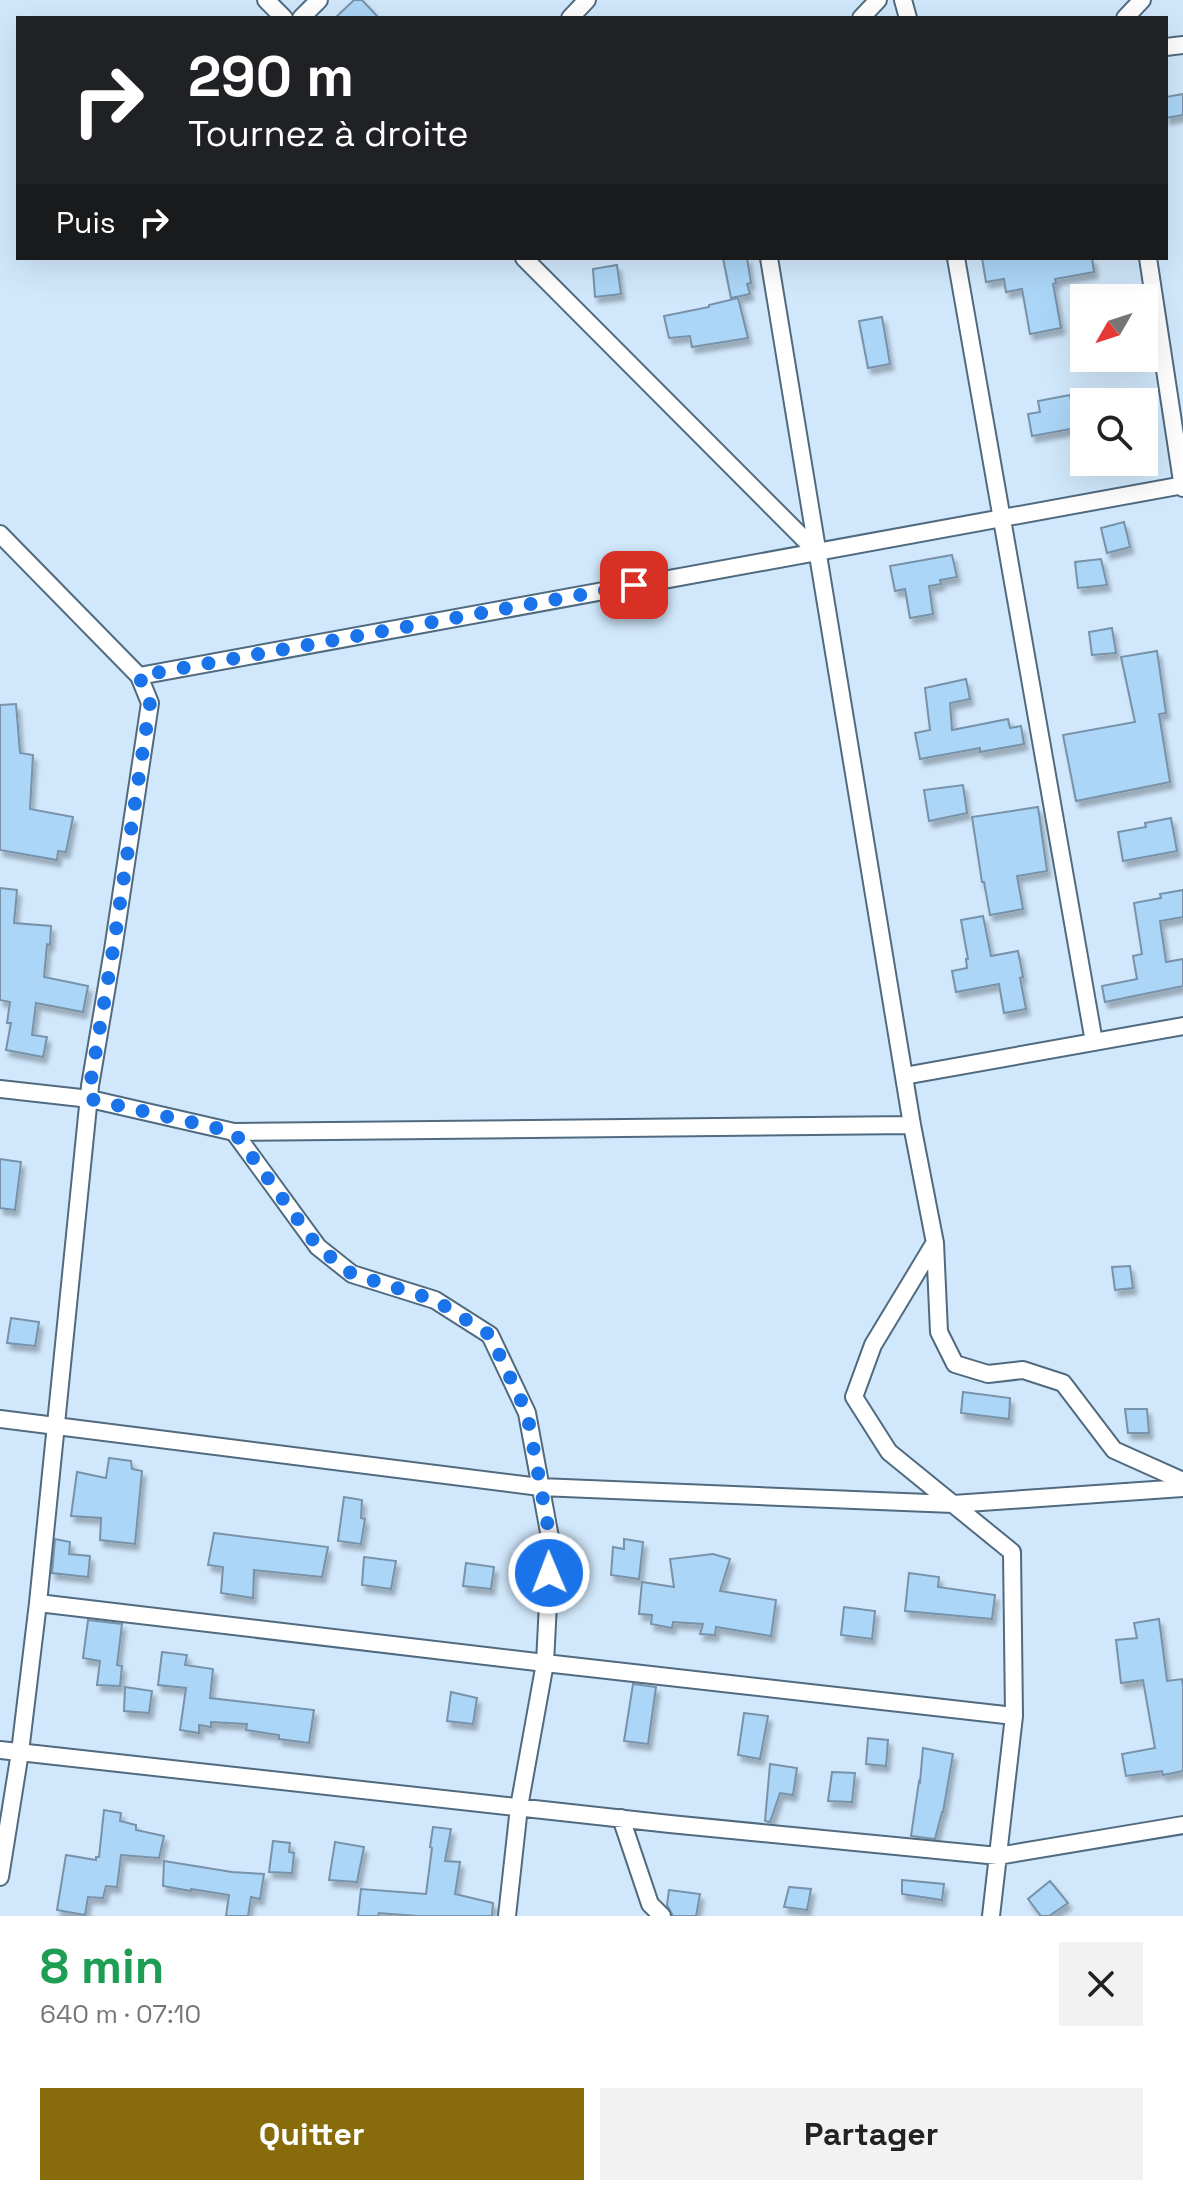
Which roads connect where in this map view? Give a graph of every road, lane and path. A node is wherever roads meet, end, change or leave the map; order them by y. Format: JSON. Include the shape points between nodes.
{"nodes":[{"id":1,"x":266,"y":0,"type":"edge"},
{"id":2,"x":319,"y":0,"type":"edge"},
{"id":3,"x":587,"y":0,"type":"edge"},
{"id":4,"x":878,"y":0,"type":"edge"},
{"id":5,"x":1142,"y":0,"type":"edge"},
{"id":6,"x":282,"y":16,"type":"edge"},
{"id":7,"x":303,"y":16,"type":"edge"},
{"id":8,"x":572,"y":16,"type":"edge"},
{"id":9,"x":863,"y":16,"type":"edge"},
{"id":10,"x":1127,"y":16,"type":"edge"},
{"id":11,"x":526,"y":260,"type":"edge"},
{"id":12,"x":769,"y":260,"type":"edge"},
{"id":13,"x":956,"y":260,"type":"edge"},
{"id":14,"x":1148,"y":260,"type":"edge"},
{"id":15,"x":1183,"y":486,"type":"edge"},
{"id":16,"x":1002,"y":518,"type":"junction"},
{"id":17,"x":0,"y":534,"type":"edge"},
{"id":18,"x":817,"y":552,"type":"junction"},
{"id":19,"x":139,"y":676,"type":"junction"},
{"id":20,"x":1183,"y":1026,"type":"edge"},
{"id":21,"x":1094,"y":1042,"type":"junction"},
{"id":22,"x":904,"y":1076,"type":"junction"},
{"id":23,"x":0,"y":1089,"type":"edge"},
{"id":24,"x":90,"y":1099,"type":"junction"},
{"id":25,"x":912,"y":1125,"type":"junction"},
{"id":26,"x":234,"y":1132,"type":"junction"},
{"id":27,"x":935,"y":1243,"type":"junction"},
{"id":28,"x":0,"y":1419,"type":"edge"},
{"id":29,"x":56,"y":1426,"type":"junction"},
{"id":30,"x":1183,"y":1481,"type":"edge"},
{"id":31,"x":540,"y":1487,"type":"junction"},
{"id":32,"x":1183,"y":1488,"type":"edge"},
{"id":33,"x":953,"y":1504,"type":"junction"},
{"id":34,"x":38,"y":1603,"type":"junction"},
{"id":35,"x":545,"y":1663,"type":"junction"},
{"id":36,"x":1014,"y":1716,"type":"junction"},
{"id":37,"x":0,"y":1750,"type":"edge"},
{"id":38,"x":20,"y":1752,"type":"junction"},
{"id":39,"x":519,"y":1807,"type":"junction"},
{"id":40,"x":621,"y":1818,"type":"junction"},
{"id":41,"x":1183,"y":1825,"type":"edge"},
{"id":42,"x":998,"y":1856,"type":"junction"},
{"id":43,"x":0,"y":1877,"type":"edge"},
{"id":44,"x":507,"y":1916,"type":"edge"},
{"id":45,"x":662,"y":1916,"type":"edge"},
{"id":46,"x":991,"y":1916,"type":"edge"}],
"edges":[{"from":1,"to":6,"type":"street"},
{"from":2,"to":7,"type":"street"},
{"from":3,"to":8,"type":"street"},
{"from":4,"to":9,"type":"street"},
{"from":5,"to":10,"type":"street"},
{"from":11,"to":18,"type":"street"},
{"from":12,"to":18,"type":"street"},
{"from":13,"to":16,"type":"street"},
{"from":14,"to":15,"type":"street"},
{"from":15,"to":16,"type":"street"},
{"from":16,"to":18,"type":"street"},
{"from":16,"to":21,"type":"street"},
{"from":17,"to":19,"type":"street"},
{"from":18,"to":19,"type":"street"},
{"from":18,"to":22,"type":"street"},
{"from":19,"to":24,"type":"street","via":[[150,703]]},
{"from":20,"to":21,"type":"street"},
{"from":21,"to":22,"type":"street"},
{"from":22,"to":25,"type":"street"},
{"from":23,"to":24,"type":"street"},
{"from":24,"to":26,"type":"street"},
{"from":24,"to":29,"type":"street"},
{"from":25,"to":26,"type":"street"},
{"from":25,"to":27,"type":"street"},
{"from":26,"to":31,"type":"street","via":[[318,1247],[352,1274],[435,1300],[490,1335],[527,1413]]},
{"from":27,"to":30,"type":"street","via":[[939,1332],[955,1364],[988,1374],[1023,1370],[1063,1383],[1114,1450]]},
{"from":27,"to":33,"type":"street","via":[[873,1345],[854,1397],[889,1452]]},
{"from":28,"to":29,"type":"street"},
{"from":29,"to":31,"type":"street"},
{"from":29,"to":34,"type":"street"},
{"from":31,"to":33,"type":"street"},
{"from":31,"to":35,"type":"street","via":[[551,1543]]},
{"from":32,"to":33,"type":"street"},
{"from":33,"to":36,"type":"street","via":[[1012,1552]]},
{"from":34,"to":35,"type":"street"},
{"from":34,"to":38,"type":"street"},
{"from":35,"to":36,"type":"street"},
{"from":35,"to":39,"type":"street"},
{"from":36,"to":42,"type":"street"},
{"from":37,"to":38,"type":"street"},
{"from":38,"to":39,"type":"street"},
{"from":38,"to":43,"type":"street"},
{"from":39,"to":40,"type":"street"},
{"from":39,"to":44,"type":"street"},
{"from":40,"to":42,"type":"street"},
{"from":40,"to":45,"type":"street","via":[[650,1904]]},
{"from":41,"to":42,"type":"street"},
{"from":42,"to":46,"type":"street"}]}
